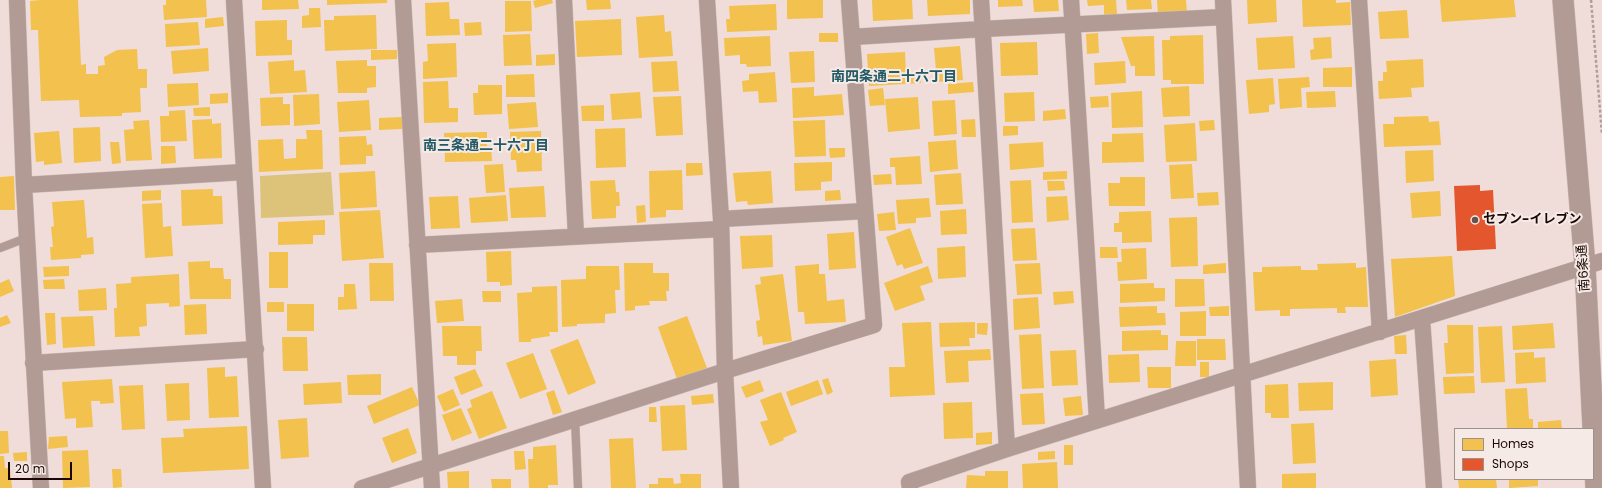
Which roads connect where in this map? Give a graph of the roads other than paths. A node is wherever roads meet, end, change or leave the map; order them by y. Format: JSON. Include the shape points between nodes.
{"nodes":[{"id":1,"x":17,"y":0,"type":"edge"},
{"id":2,"x":234,"y":0,"type":"edge"},
{"id":3,"x":403,"y":0,"type":"edge"},
{"id":4,"x":564,"y":0,"type":"edge"},
{"id":5,"x":706,"y":0,"type":"edge"},
{"id":6,"x":849,"y":0,"type":"edge"},
{"id":7,"x":981,"y":0,"type":"edge"},
{"id":8,"x":1071,"y":0,"type":"edge"},
{"id":9,"x":1223,"y":0,"type":"edge"},
{"id":10,"x":1359,"y":0,"type":"edge"},
{"id":11,"x":1563,"y":0,"type":"edge"},
{"id":12,"x":1224,"y":18,"type":"junction"},
{"id":13,"x":1072,"y":24,"type":"junction"},
{"id":14,"x":983,"y":29,"type":"junction"},
{"id":15,"x":852,"y":37,"type":"junction"},
{"id":16,"x":244,"y":172,"type":"junction"},
{"id":17,"x":24,"y":185,"type":"junction"},
{"id":18,"x":865,"y":211,"type":"junction"},
{"id":19,"x":721,"y":224,"type":"junction"},
{"id":20,"x":576,"y":236,"type":"junction"},
{"id":21,"x":26,"y":238,"type":"junction"},
{"id":22,"x":417,"y":245,"type":"junction"},
{"id":23,"x":0,"y":248,"type":"edge"},
{"id":24,"x":1593,"y":264,"type":"edge"},
{"id":25,"x":1422,"y":319,"type":"junction"},
{"id":26,"x":1380,"y":332,"type":"junction"},
{"id":27,"x":256,"y":349,"type":"junction"},
{"id":28,"x":33,"y":363,"type":"junction"},
{"id":29,"x":725,"y":371,"type":"junction"},
{"id":30,"x":1241,"y":375,"type":"junction"},
{"id":31,"x":575,"y":419,"type":"junction"},
{"id":32,"x":1097,"y":419,"type":"junction"},
{"id":33,"x":1007,"y":449,"type":"junction"},
{"id":34,"x":430,"y":465,"type":"junction"},
{"id":35,"x":41,"y":488,"type":"edge"},
{"id":36,"x":263,"y":488,"type":"edge"},
{"id":37,"x":362,"y":488,"type":"edge"},
{"id":38,"x":432,"y":488,"type":"edge"},
{"id":39,"x":578,"y":488,"type":"edge"},
{"id":40,"x":731,"y":488,"type":"edge"},
{"id":41,"x":910,"y":488,"type":"edge"},
{"id":42,"x":1248,"y":488,"type":"edge"},
{"id":43,"x":1434,"y":488,"type":"edge"},
{"id":44,"x":1596,"y":488,"type":"edge"}],
"edges":[{"from":1,"to":17,"type":"street"},
{"from":2,"to":16,"type":"street"},
{"from":3,"to":22,"type":"street"},
{"from":4,"to":20,"type":"street"},
{"from":5,"to":19,"type":"street"},
{"from":6,"to":15,"type":"street"},
{"from":7,"to":14,"type":"street"},
{"from":8,"to":13,"type":"street"},
{"from":9,"to":12,"type":"street"},
{"from":10,"to":26,"type":"street"},
{"from":11,"to":24,"type":"street","name":"南6条通"},
{"from":12,"to":13,"type":"street"},
{"from":12,"to":30,"type":"street"},
{"from":13,"to":14,"type":"street"},
{"from":13,"to":32,"type":"street"},
{"from":14,"to":15,"type":"street"},
{"from":14,"to":33,"type":"street"},
{"from":15,"to":18,"type":"street"},
{"from":16,"to":17,"type":"street"},
{"from":16,"to":27,"type":"street"},
{"from":17,"to":21,"type":"street"},
{"from":18,"to":19,"type":"street"},
{"from":18,"to":29,"type":"street","via":[[874,326]]},
{"from":19,"to":20,"type":"street"},
{"from":19,"to":29,"type":"street"},
{"from":20,"to":22,"type":"street"},
{"from":21,"to":23,"type":"lane"},
{"from":21,"to":28,"type":"street"},
{"from":22,"to":34,"type":"street"},
{"from":24,"to":25,"type":"street"},
{"from":24,"to":44,"type":"street","name":"南6条通"},
{"from":25,"to":26,"type":"street"},
{"from":25,"to":43,"type":"street"},
{"from":26,"to":30,"type":"street"},
{"from":27,"to":28,"type":"street"},
{"from":27,"to":36,"type":"street"},
{"from":28,"to":35,"type":"street"},
{"from":29,"to":31,"type":"street"},
{"from":29,"to":40,"type":"street"},
{"from":30,"to":32,"type":"street"},
{"from":30,"to":42,"type":"street"},
{"from":31,"to":34,"type":"street"},
{"from":31,"to":39,"type":"lane"},
{"from":32,"to":33,"type":"street"},
{"from":33,"to":41,"type":"street","via":[[909,482]]},
{"from":34,"to":37,"type":"street"},
{"from":34,"to":38,"type":"street"}]}
